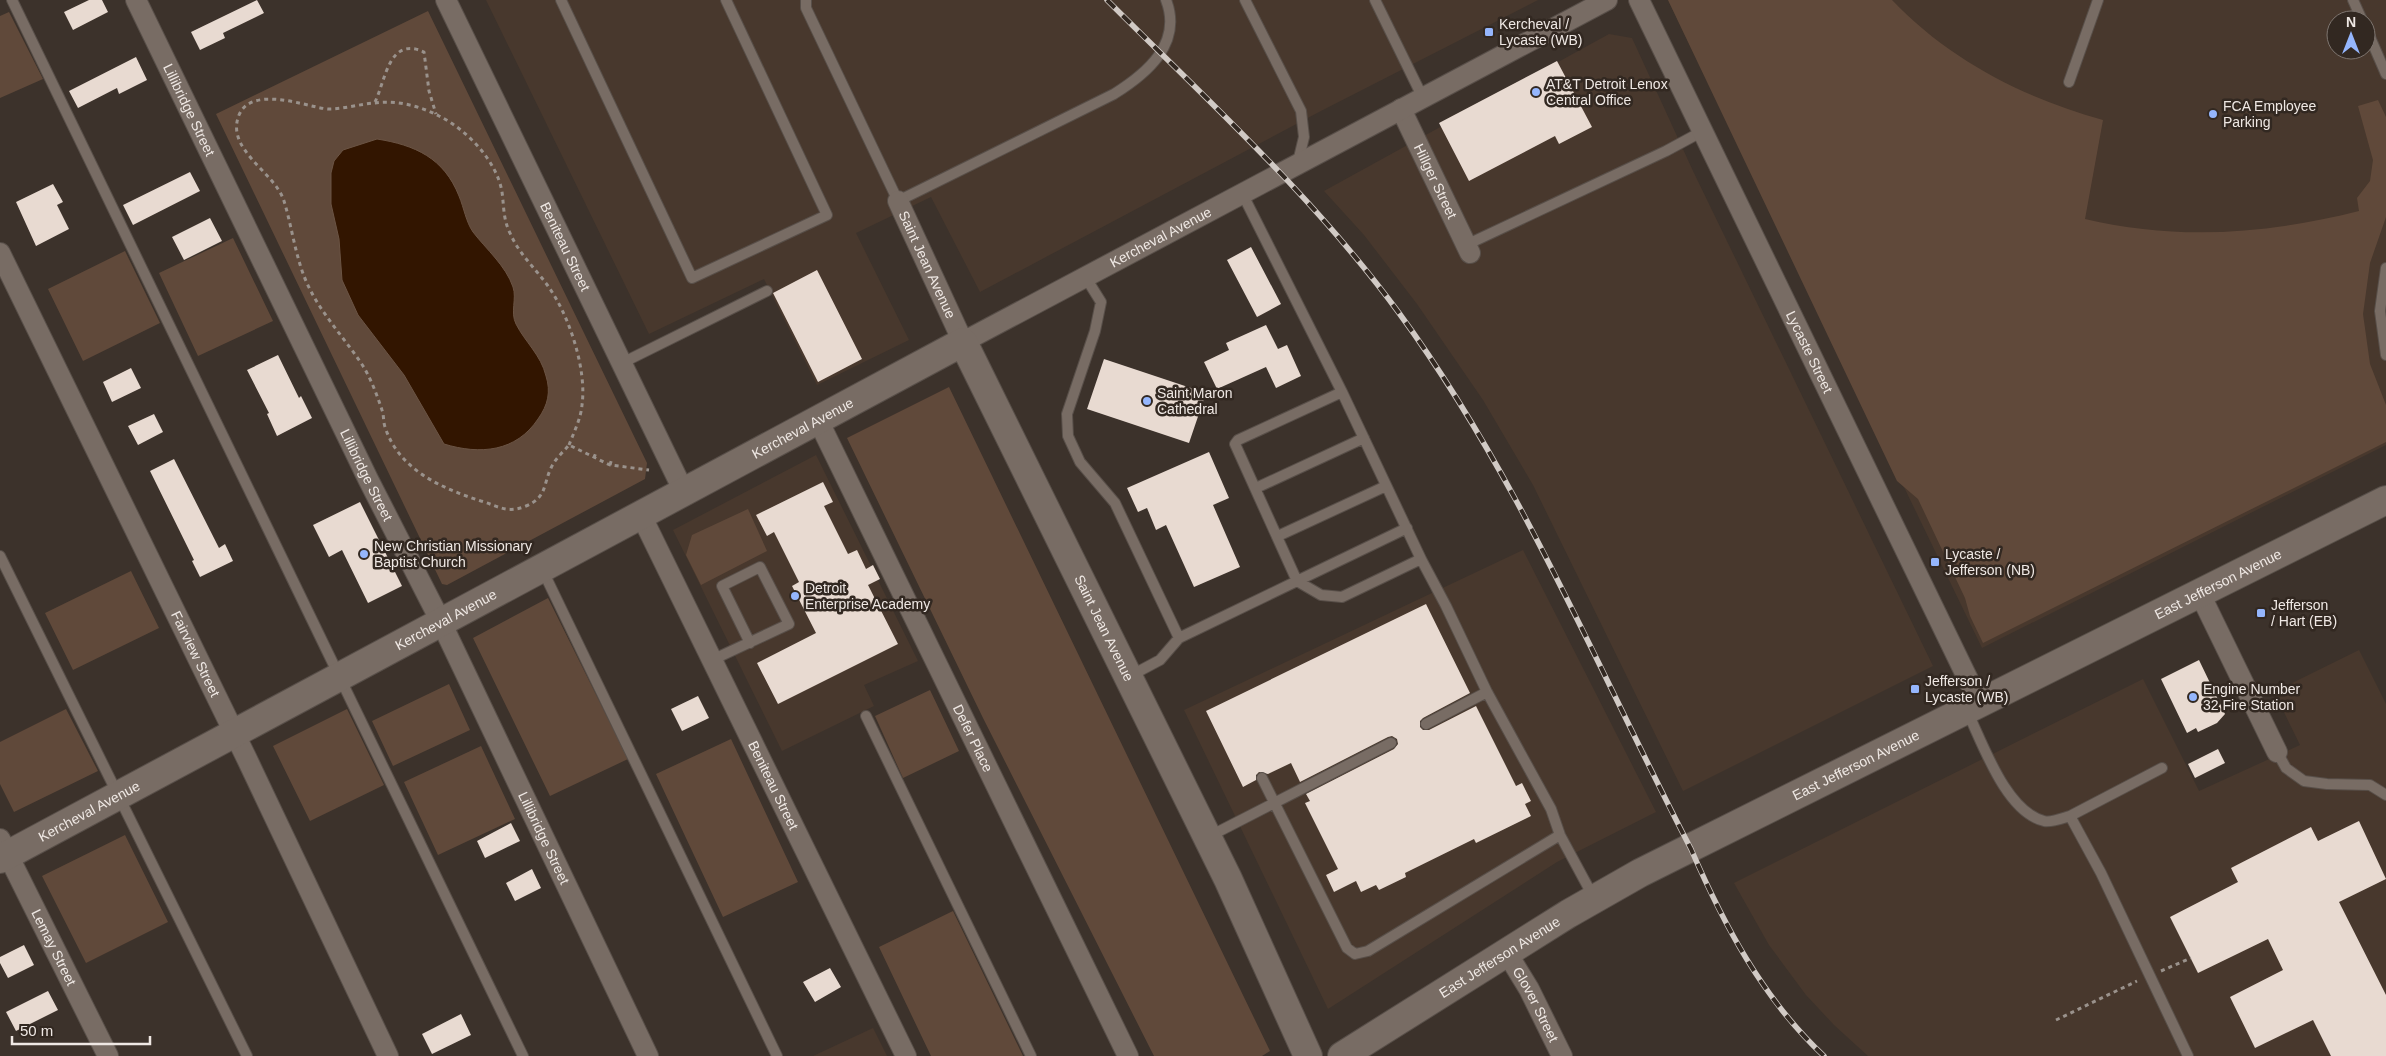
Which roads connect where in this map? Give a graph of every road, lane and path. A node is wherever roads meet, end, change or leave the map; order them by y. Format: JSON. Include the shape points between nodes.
{"nodes":[{"id":1,"x":12,"y":0,"type":"edge"},
{"id":2,"x":136,"y":0,"type":"edge"},
{"id":3,"x":446,"y":0,"type":"edge"},
{"id":4,"x":561,"y":0,"type":"edge"},
{"id":5,"x":726,"y":0,"type":"edge"},
{"id":6,"x":795,"y":0,"type":"edge"},
{"id":7,"x":1166,"y":0,"type":"edge"},
{"id":8,"x":1245,"y":0,"type":"edge"},
{"id":9,"x":1375,"y":0,"type":"edge"},
{"id":10,"x":1607,"y":0,"type":"edge"},
{"id":11,"x":1639,"y":0,"type":"edge"},
{"id":12,"x":2098,"y":0,"type":"edge"},
{"id":13,"x":806,"y":4,"type":"edge"},
{"id":14,"x":2376,"y":51,"type":"edge"},
{"id":15,"x":2386,"y":74,"type":"edge"},
{"id":16,"x":2069,"y":82,"type":"dead end"},
{"id":17,"x":1423,"y":98,"type":"junction"},
{"id":18,"x":374,"y":103,"type":"junction"},
{"id":19,"x":1401,"y":109,"type":"junction"},
{"id":20,"x":436,"y":114,"type":"junction"},
{"id":21,"x":1703,"y":131,"type":"junction"},
{"id":22,"x":1296,"y":166,"type":"junction"},
{"id":23,"x":1243,"y":195,"type":"junction"},
{"id":24,"x":898,"y":201,"type":"junction"},
{"id":25,"x":1468,"y":249,"type":"joint"},
{"id":26,"x":0,"y":252,"type":"edge"},
{"id":27,"x":2386,"y":268,"type":"edge"},
{"id":28,"x":1086,"y":278,"type":"junction"},
{"id":29,"x":767,"y":291,"type":"dead end"},
{"id":30,"x":963,"y":342,"type":"junction"},
{"id":31,"x":2386,"y":355,"type":"edge"},
{"id":32,"x":622,"y":363,"type":"junction"},
{"id":33,"x":1342,"y":392,"type":"junction"},
{"id":34,"x":818,"y":420,"type":"junction"},
{"id":35,"x":1364,"y":438,"type":"junction"},
{"id":36,"x":569,"y":444,"type":"junction"},
{"id":37,"x":596,"y":452,"type":"dead end"},
{"id":38,"x":594,"y":458,"type":"junction"},
{"id":39,"x":612,"y":458,"type":"dead end"},
{"id":40,"x":610,"y":465,"type":"junction"},
{"id":41,"x":649,"y":470,"type":"dead end"},
{"id":42,"x":1386,"y":486,"type":"junction"},
{"id":43,"x":1256,"y":488,"type":"junction"},
{"id":44,"x":684,"y":492,"type":"junction"},
{"id":45,"x":2386,"y":500,"type":"edge"},
{"id":46,"x":641,"y":515,"type":"junction"},
{"id":47,"x":1407,"y":528,"type":"junction"},
{"id":48,"x":1278,"y":536,"type":"junction"},
{"id":49,"x":0,"y":556,"type":"edge"},
{"id":50,"x":1421,"y":559,"type":"junction"},
{"id":51,"x":542,"y":568,"type":"junction"},
{"id":52,"x":1297,"y":581,"type":"junction"},
{"id":53,"x":2200,"y":594,"type":"junction"},
{"id":54,"x":441,"y":622,"type":"junction"},
{"id":55,"x":1179,"y":638,"type":"junction"},
{"id":56,"x":750,"y":643,"type":"junction"},
{"id":57,"x":712,"y":660,"type":"junction"},
{"id":58,"x":340,"y":677,"type":"junction"},
{"id":59,"x":1129,"y":677,"type":"junction"},
{"id":60,"x":1487,"y":692,"type":"junction"},
{"id":61,"x":1973,"y":707,"type":"junction"},
{"id":62,"x":866,"y":716,"type":"dead end"},
{"id":63,"x":1426,"y":724,"type":"dead end"},
{"id":64,"x":234,"y":734,"type":"junction"},
{"id":65,"x":1390,"y":743,"type":"dead end"},
{"id":66,"x":2277,"y":752,"type":"joint"},
{"id":67,"x":2162,"y":768,"type":"dead end"},
{"id":68,"x":1262,"y":778,"type":"dead end"},
{"id":69,"x":2386,"y":795,"type":"edge"},
{"id":70,"x":118,"y":796,"type":"junction"},
{"id":71,"x":1274,"y":804,"type":"junction"},
{"id":72,"x":2070,"y":816,"type":"junction"},
{"id":73,"x":1560,"y":835,"type":"junction"},
{"id":74,"x":1207,"y":837,"type":"junction"},
{"id":75,"x":3,"y":851,"type":"edge"},
{"id":76,"x":1595,"y":899,"type":"junction"},
{"id":77,"x":1507,"y":953,"type":"junction"},
{"id":78,"x":2191,"y":958,"type":"dead end"},
{"id":79,"x":2148,"y":976,"type":"junction"},
{"id":80,"x":2056,"y":1020,"type":"dead end"},
{"id":81,"x":108,"y":1056,"type":"edge"},
{"id":82,"x":247,"y":1056,"type":"edge"},
{"id":83,"x":388,"y":1056,"type":"edge"},
{"id":84,"x":524,"y":1056,"type":"edge"},
{"id":85,"x":648,"y":1056,"type":"edge"},
{"id":86,"x":777,"y":1056,"type":"edge"},
{"id":87,"x":906,"y":1056,"type":"edge"},
{"id":88,"x":1031,"y":1056,"type":"edge"},
{"id":89,"x":1126,"y":1056,"type":"edge"},
{"id":90,"x":1308,"y":1056,"type":"edge"},
{"id":91,"x":1342,"y":1056,"type":"edge"},
{"id":92,"x":1562,"y":1056,"type":"edge"},
{"id":93,"x":2188,"y":1056,"type":"edge"}],
"edges":[{"from":1,"to":58,"type":"lane"},
{"from":2,"to":54,"type":"street","name":"Lillibridge Street"},
{"from":3,"to":32,"type":"street","name":"Beniteau Street"},
{"from":4,"to":5,"type":"lane","via":[[692,278],[827,215]]},
{"from":6,"to":13,"type":"lane"},
{"from":7,"to":24,"type":"lane","via":[[1169,19],[1166,41],[1155,62],[1135,81]]},
{"from":8,"to":22,"type":"lane","via":[[1301,111],[1304,137]]},
{"from":9,"to":17,"type":"lane"},
{"from":10,"to":17,"type":"street","name":"Kercheval Avenue"},
{"from":11,"to":21,"type":"street","name":"Lycaste Street"},
{"from":12,"to":16,"type":"lane"},
{"from":13,"to":24,"type":"lane"},
{"from":14,"to":15,"type":"lane"},
{"from":17,"to":19,"type":"street","name":"Kercheval Avenue"},
{"from":18,"to":20,"type":"path","via":[[407,104]]},
{"from":18,"to":20,"type":"path","via":[[397,52],[408,47],[416,48],[424,52],[429,91]]},
{"from":18,"to":36,"type":"path","via":[[329,109],[282,99],[264,99],[247,104],[239,114],[237,130],[244,149],[283,196],[307,282],[332,326],[363,367],[395,446],[415,470],[433,482],[507,510],[536,500],[548,482],[553,464]]},
{"from":19,"to":22,"type":"street","name":"Kercheval Avenue"},
{"from":19,"to":25,"type":"street","name":"Hillger Street"},
{"from":20,"to":36,"type":"path","via":[[451,122],[471,140],[490,166],[501,188],[508,230],[516,246],[549,287],[564,316],[582,366],[582,405]]},
{"from":21,"to":25,"type":"lane"},
{"from":21,"to":61,"type":"street","name":"Lycaste Street"},
{"from":22,"to":23,"type":"street","name":"Kercheval Avenue"},
{"from":23,"to":28,"type":"street","name":"Kercheval Avenue"},
{"from":23,"to":33,"type":"lane"},
{"from":24,"to":30,"type":"street","name":"Saint Jean Avenue"},
{"from":26,"to":64,"type":"street","name":"Fairview Street"},
{"from":27,"to":31,"type":"lane","via":[[2380,311]]},
{"from":28,"to":30,"type":"street","name":"Kercheval Avenue"},
{"from":28,"to":55,"type":"lane","via":[[1100,302],[1095,331],[1067,414],[1068,436],[1080,462],[1115,503]]},
{"from":29,"to":32,"type":"lane"},
{"from":30,"to":34,"type":"street","name":"Kercheval Avenue"},
{"from":30,"to":59,"type":"street","name":"Saint Jean Avenue"},
{"from":32,"to":44,"type":"street","name":"Beniteau Street"},
{"from":33,"to":35,"type":"lane"},
{"from":33,"to":43,"type":"lane","via":[[1238,440],[1236,450]]},
{"from":34,"to":44,"type":"street","name":"Kercheval Avenue"},
{"from":34,"to":89,"type":"street","name":"Defer Place"},
{"from":35,"to":42,"type":"lane"},
{"from":35,"to":43,"type":"lane"},
{"from":36,"to":38,"type":"path"},
{"from":37,"to":38,"type":"path"},
{"from":38,"to":40,"type":"path"},
{"from":39,"to":40,"type":"path"},
{"from":40,"to":41,"type":"path"},
{"from":42,"to":47,"type":"lane"},
{"from":42,"to":48,"type":"lane"},
{"from":43,"to":48,"type":"lane"},
{"from":44,"to":46,"type":"street","name":"Kercheval Avenue"},
{"from":45,"to":53,"type":"street","name":"East Jefferson Avenue"},
{"from":46,"to":51,"type":"street","name":"Kercheval Avenue"},
{"from":46,"to":57,"type":"street","name":"Beniteau Street"},
{"from":47,"to":50,"type":"lane"},
{"from":47,"to":52,"type":"lane"},
{"from":48,"to":52,"type":"lane"},
{"from":49,"to":70,"type":"lane"},
{"from":50,"to":52,"type":"lane","via":[[1342,597],[1321,595]]},
{"from":50,"to":60,"type":"lane"},
{"from":51,"to":54,"type":"street","name":"Kercheval Avenue"},
{"from":51,"to":86,"type":"lane"},
{"from":52,"to":55,"type":"lane"},
{"from":53,"to":61,"type":"street","name":"East Jefferson Avenue"},
{"from":53,"to":66,"type":"street"},
{"from":54,"to":58,"type":"street","name":"Kercheval Avenue"},
{"from":54,"to":85,"type":"street","name":"Lillibridge Street"},
{"from":55,"to":59,"type":"lane","via":[[1160,660]]},
{"from":56,"to":56,"type":"lane","via":[[789,624],[760,567],[722,586]]},
{"from":56,"to":57,"type":"lane"},
{"from":57,"to":87,"type":"street","name":"Beniteau Street"},
{"from":58,"to":64,"type":"street","name":"Kercheval Avenue"},
{"from":58,"to":84,"type":"lane"},
{"from":59,"to":74,"type":"street","name":"Saint Jean Avenue"},
{"from":60,"to":63,"type":"lane"},
{"from":60,"to":73,"type":"lane","via":[[1551,809]]},
{"from":61,"to":72,"type":"lane","via":[[2008,795],[2028,815],[2046,822]]},
{"from":61,"to":76,"type":"street","name":"East Jefferson Avenue","via":[[1640,873]]},
{"from":62,"to":88,"type":"lane"},
{"from":64,"to":70,"type":"street","name":"Kercheval Avenue"},
{"from":64,"to":83,"type":"street","name":"Fairview Street"},
{"from":65,"to":71,"type":"lane"},
{"from":66,"to":69,"type":"lane","via":[[2286,768],[2304,781],[2370,785]]},
{"from":67,"to":72,"type":"lane"},
{"from":68,"to":71,"type":"lane"},
{"from":70,"to":75,"type":"street","name":"Kercheval Avenue"},
{"from":70,"to":82,"type":"lane"},
{"from":71,"to":73,"type":"lane","via":[[1348,948],[1355,954],[1368,951]]},
{"from":71,"to":74,"type":"lane"},
{"from":72,"to":79,"type":"lane","via":[[2101,873]]},
{"from":73,"to":76,"type":"lane"},
{"from":74,"to":90,"type":"street","name":"Saint Jean Avenue"},
{"from":75,"to":81,"type":"street","name":"Lemay Street"},
{"from":76,"to":77,"type":"street","name":"East Jefferson Avenue"},
{"from":77,"to":91,"type":"street","name":"East Jefferson Avenue"},
{"from":77,"to":92,"type":"street","name":"Glover Street","via":[[1530,989]]},
{"from":78,"to":79,"type":"path"},
{"from":79,"to":80,"type":"path"},
{"from":79,"to":93,"type":"lane"}]}
